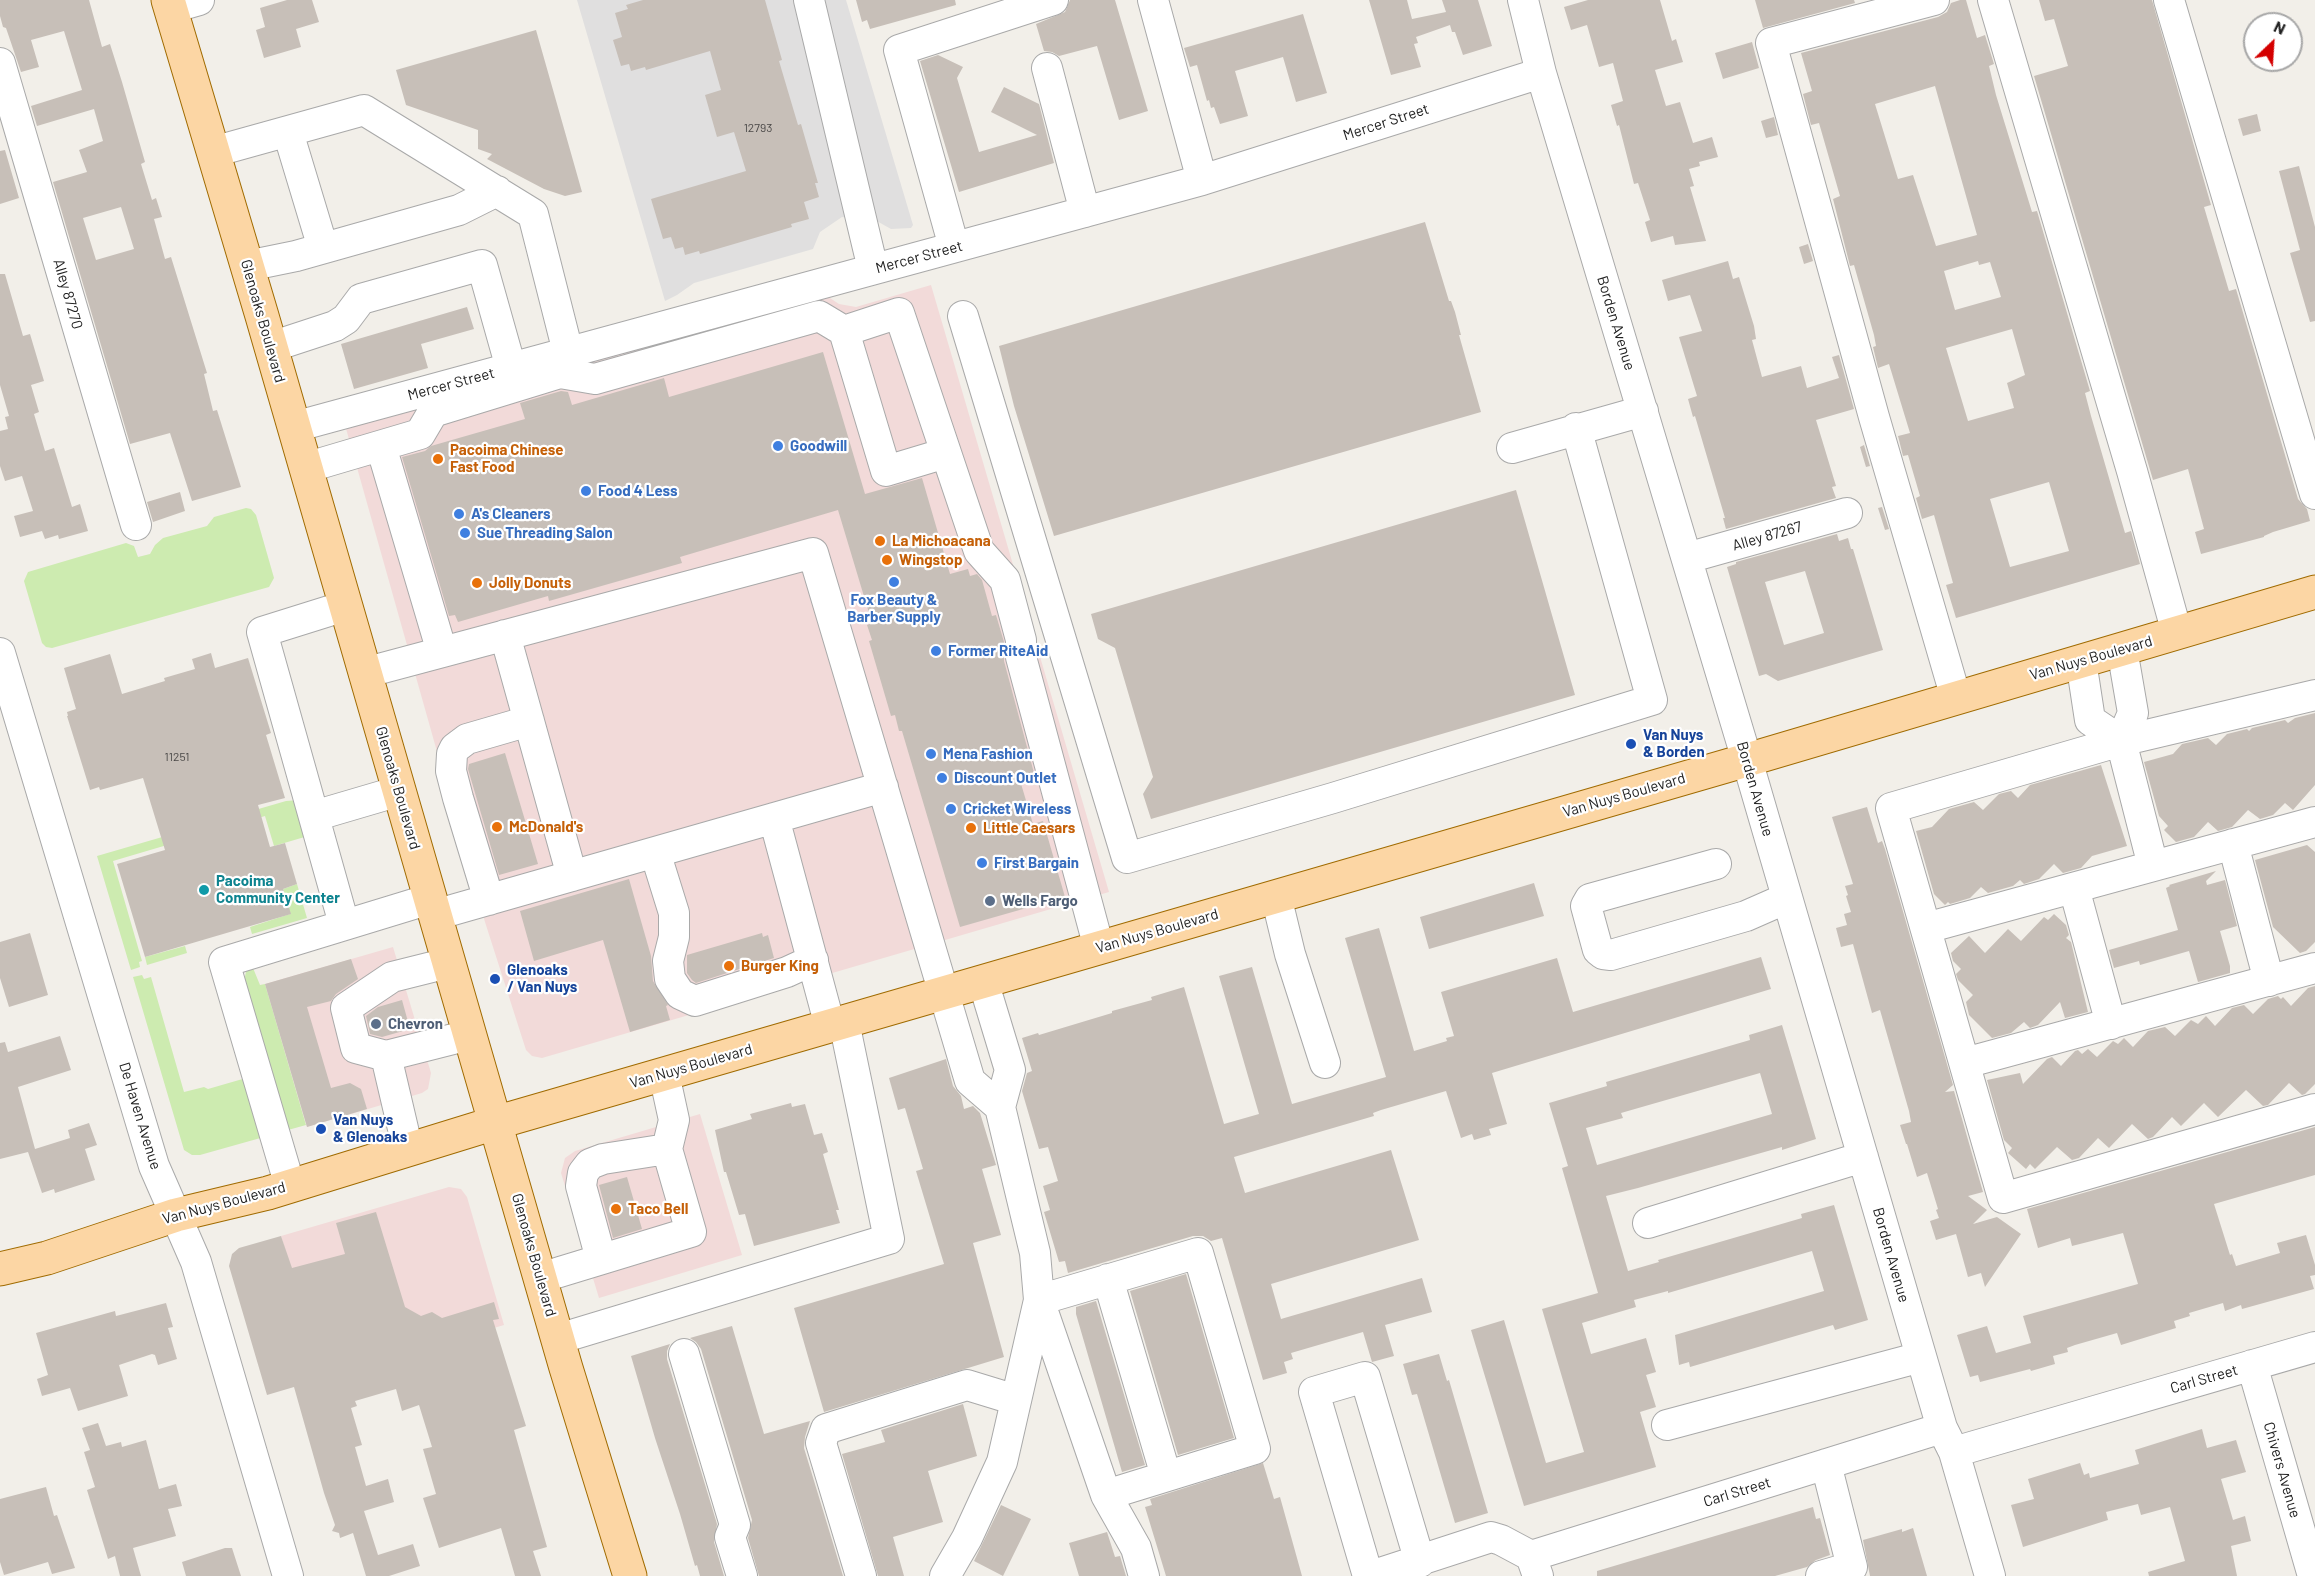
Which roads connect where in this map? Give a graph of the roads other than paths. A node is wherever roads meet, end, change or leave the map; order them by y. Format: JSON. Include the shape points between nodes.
{"nodes":[{"id":1,"x":809,"y":0,"type":"edge"},
{"id":2,"x":1053,"y":0,"type":"edge"},
{"id":3,"x":1153,"y":0,"type":"edge"},
{"id":4,"x":1522,"y":0,"type":"edge"},
{"id":5,"x":1934,"y":0,"type":"edge"},
{"id":6,"x":1993,"y":0,"type":"edge"},
{"id":7,"x":2169,"y":0,"type":"edge"},
{"id":8,"x":179,"y":3,"type":"edge"},
{"id":9,"x":0,"y":63,"type":"edge"},
{"id":10,"x":1047,"y":68,"type":"dead end"},
{"id":11,"x":1541,"y":73,"type":"junction"},
{"id":12,"x":288,"y":132,"type":"junction"},
{"id":13,"x":213,"y":152,"type":"junction"},
{"id":14,"x":1202,"y":180,"type":"junction"},
{"id":15,"x":497,"y":191,"type":"junction"},
{"id":16,"x":1084,"y":212,"type":"junction"},
{"id":17,"x":954,"y":247,"type":"junction"},
{"id":18,"x":323,"y":248,"type":"junction"},
{"id":19,"x":248,"y":266,"type":"junction"},
{"id":20,"x":873,"y":269,"type":"junction"},
{"id":21,"x":963,"y":316,"type":"dead end"},
{"id":22,"x":844,"y":331,"type":"junction"},
{"id":23,"x":271,"y":347,"type":"junction"},
{"id":24,"x":568,"y":352,"type":"junction"},
{"id":25,"x":511,"y":368,"type":"junction"},
{"id":26,"x":1643,"y":411,"type":"junction"},
{"id":27,"x":294,"y":427,"type":"junction"},
{"id":28,"x":1576,"y":428,"type":"junction"},
{"id":29,"x":381,"y":446,"type":"junction"},
{"id":30,"x":1512,"y":448,"type":"dead end"},
{"id":31,"x":946,"y":453,"type":"junction"},
{"id":32,"x":305,"y":468,"type":"junction"},
{"id":33,"x":2315,"y":494,"type":"edge"},
{"id":34,"x":1847,"y":513,"type":"dead end"},
{"id":35,"x":136,"y":525,"type":"dead end"},
{"id":36,"x":1687,"y":558,"type":"junction"},
{"id":37,"x":2315,"y":592,"type":"edge"},
{"id":38,"x":345,"y":606,"type":"junction"},
{"id":39,"x":2177,"y":633,"type":"junction"},
{"id":40,"x":505,"y":635,"type":"junction"},
{"id":41,"x":2122,"y":649,"type":"junction"},
{"id":42,"x":442,"y":652,"type":"junction"},
{"id":43,"x":0,"y":653,"type":"edge"},
{"id":44,"x":2081,"y":662,"type":"junction"},
{"id":45,"x":364,"y":673,"type":"junction"},
{"id":46,"x":2315,"y":695,"type":"edge"},
{"id":47,"x":1956,"y":698,"type":"junction"},
{"id":48,"x":529,"y":721,"type":"junction"},
{"id":49,"x":2121,"y":741,"type":"junction"},
{"id":50,"x":1747,"y":760,"type":"junction"},
{"id":51,"x":883,"y":787,"type":"junction"},
{"id":52,"x":399,"y":791,"type":"junction"},
{"id":53,"x":314,"y":816,"type":"junction"},
{"id":54,"x":774,"y":818,"type":"junction"},
{"id":55,"x":2315,"y":822,"type":"edge"},
{"id":56,"x":2233,"y":844,"type":"junction"},
{"id":57,"x":655,"y":852,"type":"junction"},
{"id":58,"x":1716,"y":864,"type":"dead end"},
{"id":59,"x":2153,"y":866,"type":"junction"},
{"id":60,"x":572,"y":876,"type":"junction"},
{"id":61,"x":2074,"y":888,"type":"junction"},
{"id":62,"x":1276,"y":896,"type":"junction"},
{"id":63,"x":1787,"y":898,"type":"junction"},
{"id":64,"x":489,"y":900,"type":"junction"},
{"id":65,"x":433,"y":907,"type":"junction"},
{"id":66,"x":344,"y":924,"type":"junction"},
{"id":67,"x":1926,"y":928,"type":"junction"},
{"id":68,"x":1099,"y":948,"type":"junction"},
{"id":69,"x":813,"y":960,"type":"junction"},
{"id":70,"x":448,"y":963,"type":"junction"},
{"id":71,"x":2315,"y":968,"type":"edge"},
{"id":72,"x":983,"y":981,"type":"junction"},
{"id":73,"x":2269,"y":981,"type":"junction"},
{"id":74,"x":945,"y":993,"type":"junction"},
{"id":75,"x":837,"y":1024,"type":"junction"},
{"id":76,"x":2111,"y":1024,"type":"junction"},
{"id":77,"x":469,"y":1035,"type":"junction"},
{"id":78,"x":386,"y":1056,"type":"junction"},
{"id":79,"x":1325,"y":1063,"type":"dead end"},
{"id":80,"x":1965,"y":1063,"type":"junction"},
{"id":81,"x":664,"y":1074,"type":"junction"},
{"id":82,"x":1000,"y":1107,"type":"junction"},
{"id":83,"x":2315,"y":1109,"type":"edge"},
{"id":84,"x":495,"y":1123,"type":"junction"},
{"id":85,"x":668,"y":1149,"type":"junction"},
{"id":86,"x":408,"y":1150,"type":"junction"},
{"id":87,"x":1863,"y":1157,"type":"junction"},
{"id":88,"x":290,"y":1186,"type":"junction"},
{"id":89,"x":176,"y":1215,"type":"junction"},
{"id":90,"x":1648,"y":1223,"type":"dead end"},
{"id":91,"x":601,"y":1259,"type":"junction"},
{"id":92,"x":0,"y":1269,"type":"edge"},
{"id":93,"x":540,"y":1278,"type":"junction"},
{"id":94,"x":1108,"y":1279,"type":"junction"},
{"id":95,"x":1039,"y":1300,"type":"junction"},
{"id":96,"x":558,"y":1339,"type":"junction"},
{"id":97,"x":2315,"y":1347,"type":"edge"},
{"id":98,"x":684,"y":1354,"type":"dead end"},
{"id":99,"x":1921,"y":1357,"type":"junction"},
{"id":100,"x":2252,"y":1365,"type":"junction"},
{"id":101,"x":1016,"y":1400,"type":"junction"},
{"id":102,"x":1667,"y":1425,"type":"dead end"},
{"id":103,"x":1948,"y":1440,"type":"junction"},
{"id":104,"x":1826,"y":1464,"type":"junction"},
{"id":105,"x":1166,"y":1476,"type":"junction"},
{"id":106,"x":1106,"y":1495,"type":"junction"},
{"id":107,"x":1420,"y":1562,"type":"junction"},
{"id":108,"x":1535,"y":1566,"type":"edge"},
{"id":109,"x":288,"y":1576,"type":"edge"},
{"id":110,"x":630,"y":1576,"type":"edge"},
{"id":111,"x":742,"y":1576,"type":"edge"},
{"id":112,"x":861,"y":1576,"type":"edge"},
{"id":113,"x":945,"y":1576,"type":"edge"},
{"id":114,"x":1143,"y":1576,"type":"edge"},
{"id":115,"x":1369,"y":1576,"type":"edge"},
{"id":116,"x":1821,"y":1576,"type":"edge"},
{"id":117,"x":1990,"y":1576,"type":"edge"},
{"id":118,"x":2313,"y":1576,"type":"edge"}],
"edges":[{"from":1,"to":20,"type":"street"},
{"from":2,"to":17,"type":"street","via":[[898,50]]},
{"from":3,"to":14,"type":"street"},
{"from":4,"to":11,"type":"street","name":"Borden Avenue"},
{"from":5,"to":47,"type":"street","via":[[1772,43]]},
{"from":6,"to":39,"type":"street"},
{"from":7,"to":33,"type":"street"},
{"from":8,"to":13,"type":"main road","name":"Glenoaks Boulevard"},
{"from":9,"to":35,"type":"street","name":"Alley 87270"},
{"from":10,"to":16,"type":"street"},
{"from":11,"to":14,"type":"street","name":"Mercer Street"},
{"from":11,"to":26,"type":"street","name":"Borden Avenue"},
{"from":12,"to":13,"type":"street"},
{"from":12,"to":15,"type":"street","via":[[364,110]]},
{"from":12,"to":18,"type":"street"},
{"from":13,"to":19,"type":"main road","name":"Glenoaks Boulevard"},
{"from":14,"to":16,"type":"street","name":"Mercer Street"},
{"from":15,"to":18,"type":"street","via":[[459,210]]},
{"from":15,"to":24,"type":"street","via":[[533,214]]},
{"from":16,"to":17,"type":"street","name":"Mercer Street"},
{"from":17,"to":20,"type":"street","name":"Mercer Street"},
{"from":18,"to":19,"type":"street"},
{"from":19,"to":23,"type":"main road","name":"Glenoaks Boulevard"},
{"from":20,"to":24,"type":"street","name":"Mercer Street"},
{"from":21,"to":28,"type":"street","via":[[1127,858],[1652,700]]},
{"from":22,"to":29,"type":"street","via":[[819,316],[595,380],[560,373],[433,412],[420,434]]},
{"from":22,"to":31,"type":"street","via":[[899,314]]},
{"from":22,"to":31,"type":"street","via":[[886,471]]},
{"from":23,"to":25,"type":"street","via":[[335,326],[346,319],[361,299],[482,265]]},
{"from":23,"to":27,"type":"main road","name":"Glenoaks Boulevard"},
{"from":24,"to":25,"type":"street","name":"Mercer Street"},
{"from":25,"to":27,"type":"street","name":"Mercer Street"},
{"from":26,"to":28,"type":"street"},
{"from":26,"to":36,"type":"street","name":"Borden Avenue"},
{"from":27,"to":32,"type":"main road","name":"Glenoaks Boulevard"},
{"from":28,"to":30,"type":"street"},
{"from":29,"to":32,"type":"street"},
{"from":29,"to":42,"type":"street"},
{"from":31,"to":68,"type":"street","via":[[980,551],[1005,580],[1021,640],[1020,657]]},
{"from":32,"to":38,"type":"main road","name":"Glenoaks Boulevard"},
{"from":34,"to":36,"type":"street","name":"Alley 87267"},
{"from":36,"to":50,"type":"street","name":"Borden Avenue"},
{"from":37,"to":39,"type":"main road","name":"Van Nuys Boulevard"},
{"from":38,"to":45,"type":"main road","name":"Glenoaks Boulevard"},
{"from":38,"to":53,"type":"street","via":[[262,632]]},
{"from":39,"to":41,"type":"main road","name":"Van Nuys Boulevard"},
{"from":40,"to":42,"type":"street"},
{"from":40,"to":48,"type":"street"},
{"from":40,"to":51,"type":"street","via":[[813,553]]},
{"from":41,"to":44,"type":"main road","name":"Van Nuys Boulevard"},
{"from":41,"to":49,"type":"street","via":[[2133,713]]},
{"from":42,"to":45,"type":"street"},
{"from":43,"to":89,"type":"street","name":"De Haven Avenue","via":[[154,1166]]},
{"from":44,"to":47,"type":"main road","name":"Van Nuys Boulevard"},
{"from":44,"to":49,"type":"street","via":[[2090,720]]},
{"from":45,"to":52,"type":"main road","name":"Glenoaks Boulevard"},
{"from":46,"to":49,"type":"street"},
{"from":47,"to":50,"type":"main road","name":"Van Nuys Boulevard"},
{"from":48,"to":60,"type":"street"},
{"from":48,"to":64,"type":"street","via":[[467,739],[456,748],[451,761],[458,798]]},
{"from":49,"to":59,"type":"street"},
{"from":49,"to":67,"type":"street","via":[[1891,808]]},
{"from":50,"to":62,"type":"main road","name":"Van Nuys Boulevard"},
{"from":50,"to":63,"type":"street","name":"Borden Avenue"},
{"from":51,"to":54,"type":"street"},
{"from":51,"to":74,"type":"street"},
{"from":52,"to":53,"type":"street"},
{"from":52,"to":65,"type":"main road","name":"Glenoaks Boulevard"},
{"from":53,"to":66,"type":"street"},
{"from":54,"to":57,"type":"street"},
{"from":54,"to":69,"type":"street"},
{"from":55,"to":56,"type":"street"},
{"from":56,"to":59,"type":"street"},
{"from":56,"to":73,"type":"street"},
{"from":57,"to":60,"type":"street"},
{"from":57,"to":69,"type":"street","via":[[674,913],[668,961],[670,979],[680,994],[695,1001]]},
{"from":58,"to":63,"type":"street","via":[[1590,899],[1586,906],[1598,950],[1611,955],[1746,916]]},
{"from":59,"to":61,"type":"street"},
{"from":60,"to":64,"type":"street"},
{"from":61,"to":67,"type":"street"},
{"from":61,"to":76,"type":"street"},
{"from":62,"to":68,"type":"main road","name":"Van Nuys Boulevard"},
{"from":62,"to":79,"type":"street"},
{"from":63,"to":87,"type":"street","name":"Borden Avenue"},
{"from":64,"to":65,"type":"street"},
{"from":65,"to":66,"type":"street"},
{"from":65,"to":70,"type":"main road","name":"Glenoaks Boulevard"},
{"from":66,"to":88,"type":"street","via":[[224,962]]},
{"from":67,"to":80,"type":"street"},
{"from":68,"to":72,"type":"main road","name":"Van Nuys Boulevard"},
{"from":69,"to":75,"type":"street"},
{"from":70,"to":77,"type":"main road","name":"Glenoaks Boulevard"},
{"from":70,"to":78,"type":"street","via":[[392,977],[346,1008],[356,1048]]},
{"from":71,"to":73,"type":"street"},
{"from":72,"to":74,"type":"main road","name":"Van Nuys Boulevard"},
{"from":72,"to":82,"type":"street","via":[[1010,1070]]},
{"from":73,"to":76,"type":"street"},
{"from":74,"to":75,"type":"main road","name":"Van Nuys Boulevard"},
{"from":74,"to":82,"type":"street","via":[[970,1081]]},
{"from":75,"to":81,"type":"main road","name":"Van Nuys Boulevard"},
{"from":75,"to":96,"type":"street","via":[[889,1239]]},
{"from":76,"to":80,"type":"street"},
{"from":77,"to":78,"type":"street"},
{"from":77,"to":84,"type":"main road","name":"Glenoaks Boulevard"},
{"from":78,"to":86,"type":"street"},
{"from":80,"to":83,"type":"street","via":[[2003,1198]]},
{"from":81,"to":84,"type":"main road","name":"Van Nuys Boulevard"},
{"from":81,"to":85,"type":"street","via":[[674,1120]]},
{"from":82,"to":95,"type":"street","via":[[1035,1253]]},
{"from":84,"to":86,"type":"main road","name":"Van Nuys Boulevard"},
{"from":84,"to":93,"type":"main road","name":"Glenoaks Boulevard"},
{"from":85,"to":91,"type":"street","via":[[603,1159],[590,1164],[583,1173],[581,1186]]},
{"from":85,"to":91,"type":"street","via":[[691,1232]]},
{"from":86,"to":88,"type":"main road","name":"Van Nuys Boulevard"},
{"from":87,"to":90,"type":"street"},
{"from":87,"to":99,"type":"street","name":"Borden Avenue"},
{"from":88,"to":89,"type":"main road","name":"Van Nuys Boulevard"},
{"from":89,"to":92,"type":"main road","name":"Van Nuys Boulevard","via":[[47,1258]]},
{"from":89,"to":109,"type":"street","name":"De Haven Avenue","via":[[196,1262]]},
{"from":91,"to":93,"type":"street"},
{"from":93,"to":96,"type":"main road","name":"Glenoaks Boulevard"},
{"from":94,"to":95,"type":"street"},
{"from":94,"to":105,"type":"street"},
{"from":94,"to":105,"type":"street","via":[[1198,1253],[1255,1449]]},
{"from":95,"to":101,"type":"street"},
{"from":95,"to":106,"type":"street"},
{"from":96,"to":110,"type":"main road","name":"Glenoaks Boulevard"},
{"from":97,"to":100,"type":"street","name":"Carl Street"},
{"from":98,"to":111,"type":"street","via":[[735,1525],[730,1537]]},
{"from":99,"to":102,"type":"street"},
{"from":99,"to":103,"type":"street","name":"Borden Avenue"},
{"from":100,"to":103,"type":"street","name":"Carl Street"},
{"from":100,"to":118,"type":"street","name":"Chivers Avenue"},
{"from":101,"to":112,"type":"street","via":[[966,1385],[826,1429],[821,1443]]},
{"from":101,"to":113,"type":"street","via":[[1002,1462]]},
{"from":103,"to":104,"type":"street","name":"Carl Street"},
{"from":103,"to":117,"type":"street","name":"Borden Avenue"},
{"from":104,"to":108,"type":"street","name":"Carl Street"},
{"from":104,"to":116,"type":"street","via":[[1852,1567]]},
{"from":105,"to":106,"type":"street"},
{"from":106,"to":114,"type":"street","via":[[1136,1548]]},
{"from":107,"to":108,"type":"street","via":[[1491,1538],[1501,1540]]},
{"from":107,"to":115,"type":"street"},
{"from":107,"to":115,"type":"street","via":[[1365,1377],[1314,1392]]}]}
